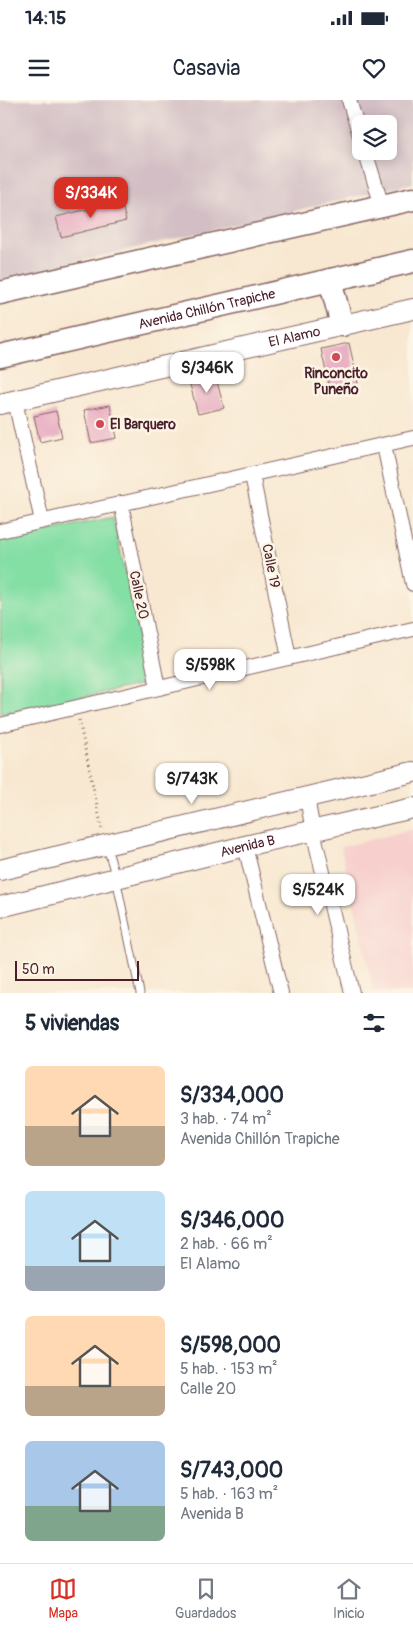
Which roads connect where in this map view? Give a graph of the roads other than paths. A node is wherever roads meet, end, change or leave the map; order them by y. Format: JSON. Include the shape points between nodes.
{"nodes":[{"id":1,"x":349,"y":100,"type":"edge"},
{"id":2,"x":354,"y":115,"type":"edge"},
{"id":3,"x":368,"y":160,"type":"edge"},
{"id":4,"x":413,"y":199,"type":"edge"},
{"id":5,"x":382,"y":206,"type":"junction"},
{"id":6,"x":413,"y":260,"type":"edge"},
{"id":7,"x":330,"y":280,"type":"junction"},
{"id":8,"x":0,"y":293,"type":"edge"},
{"id":9,"x":413,"y":309,"type":"edge"},
{"id":10,"x":342,"y":325,"type":"junction"},
{"id":11,"x":0,"y":356,"type":"edge"},
{"id":12,"x":7,"y":403,"type":"edge"},
{"id":13,"x":413,"y":438,"type":"edge"},
{"id":14,"x":384,"y":445,"type":"junction"},
{"id":15,"x":252,"y":475,"type":"junction"},
{"id":16,"x":120,"y":502,"type":"junction"},
{"id":17,"x":42,"y":521,"type":"junction"},
{"id":18,"x":0,"y":531,"type":"edge"},
{"id":19,"x":413,"y":584,"type":"edge"},
{"id":20,"x":413,"y":629,"type":"edge"},
{"id":21,"x":289,"y":658,"type":"junction"},
{"id":22,"x":158,"y":688,"type":"junction"},
{"id":23,"x":0,"y":725,"type":"edge"},
{"id":24,"x":413,"y":772,"type":"edge"},
{"id":25,"x":307,"y":798,"type":"junction"},
{"id":26,"x":413,"y":808,"type":"edge"},
{"id":27,"x":313,"y":831,"type":"junction"},
{"id":28,"x":106,"y":844,"type":"junction"},
{"id":29,"x":245,"y":846,"type":"junction"},
{"id":30,"x":0,"y":870,"type":"edge"},
{"id":31,"x":116,"y":878,"type":"junction"},
{"id":32,"x":0,"y":907,"type":"edge"},
{"id":33,"x":140,"y":993,"type":"edge"},
{"id":34,"x":281,"y":993,"type":"edge"},
{"id":35,"x":352,"y":993,"type":"edge"}],
"edges":[{"from":1,"to":2,"type":"street"},
{"from":3,"to":5,"type":"street"},
{"from":4,"to":5,"type":"main road"},
{"from":5,"to":8,"type":"main road"},
{"from":6,"to":7,"type":"main road","name":"Avenida Chillón Trapiche"},
{"from":7,"to":10,"type":"main road"},
{"from":7,"to":11,"type":"main road","name":"Avenida Chillón Trapiche"},
{"from":9,"to":10,"type":"street","name":"El Alamo"},
{"from":10,"to":12,"type":"street","name":"El Alamo"},
{"from":12,"to":17,"type":"street"},
{"from":13,"to":14,"type":"street"},
{"from":14,"to":15,"type":"street"},
{"from":14,"to":19,"type":"street"},
{"from":15,"to":16,"type":"street"},
{"from":15,"to":21,"type":"street","name":"Calle 19"},
{"from":16,"to":17,"type":"street"},
{"from":16,"to":22,"type":"street","name":"Calle 20"},
{"from":17,"to":18,"type":"street"},
{"from":20,"to":21,"type":"street"},
{"from":21,"to":22,"type":"street"},
{"from":22,"to":23,"type":"street"},
{"from":24,"to":25,"type":"street"},
{"from":25,"to":27,"type":"street"},
{"from":25,"to":28,"type":"street"},
{"from":26,"to":27,"type":"street","name":"Avenida B"},
{"from":27,"to":29,"type":"street","name":"Avenida B"},
{"from":27,"to":35,"type":"street"},
{"from":28,"to":30,"type":"street"},
{"from":28,"to":31,"type":"lane"},
{"from":29,"to":31,"type":"street","name":"Avenida B"},
{"from":29,"to":34,"type":"street"},
{"from":31,"to":32,"type":"street","name":"Avenida B"},
{"from":31,"to":33,"type":"lane"}]}
